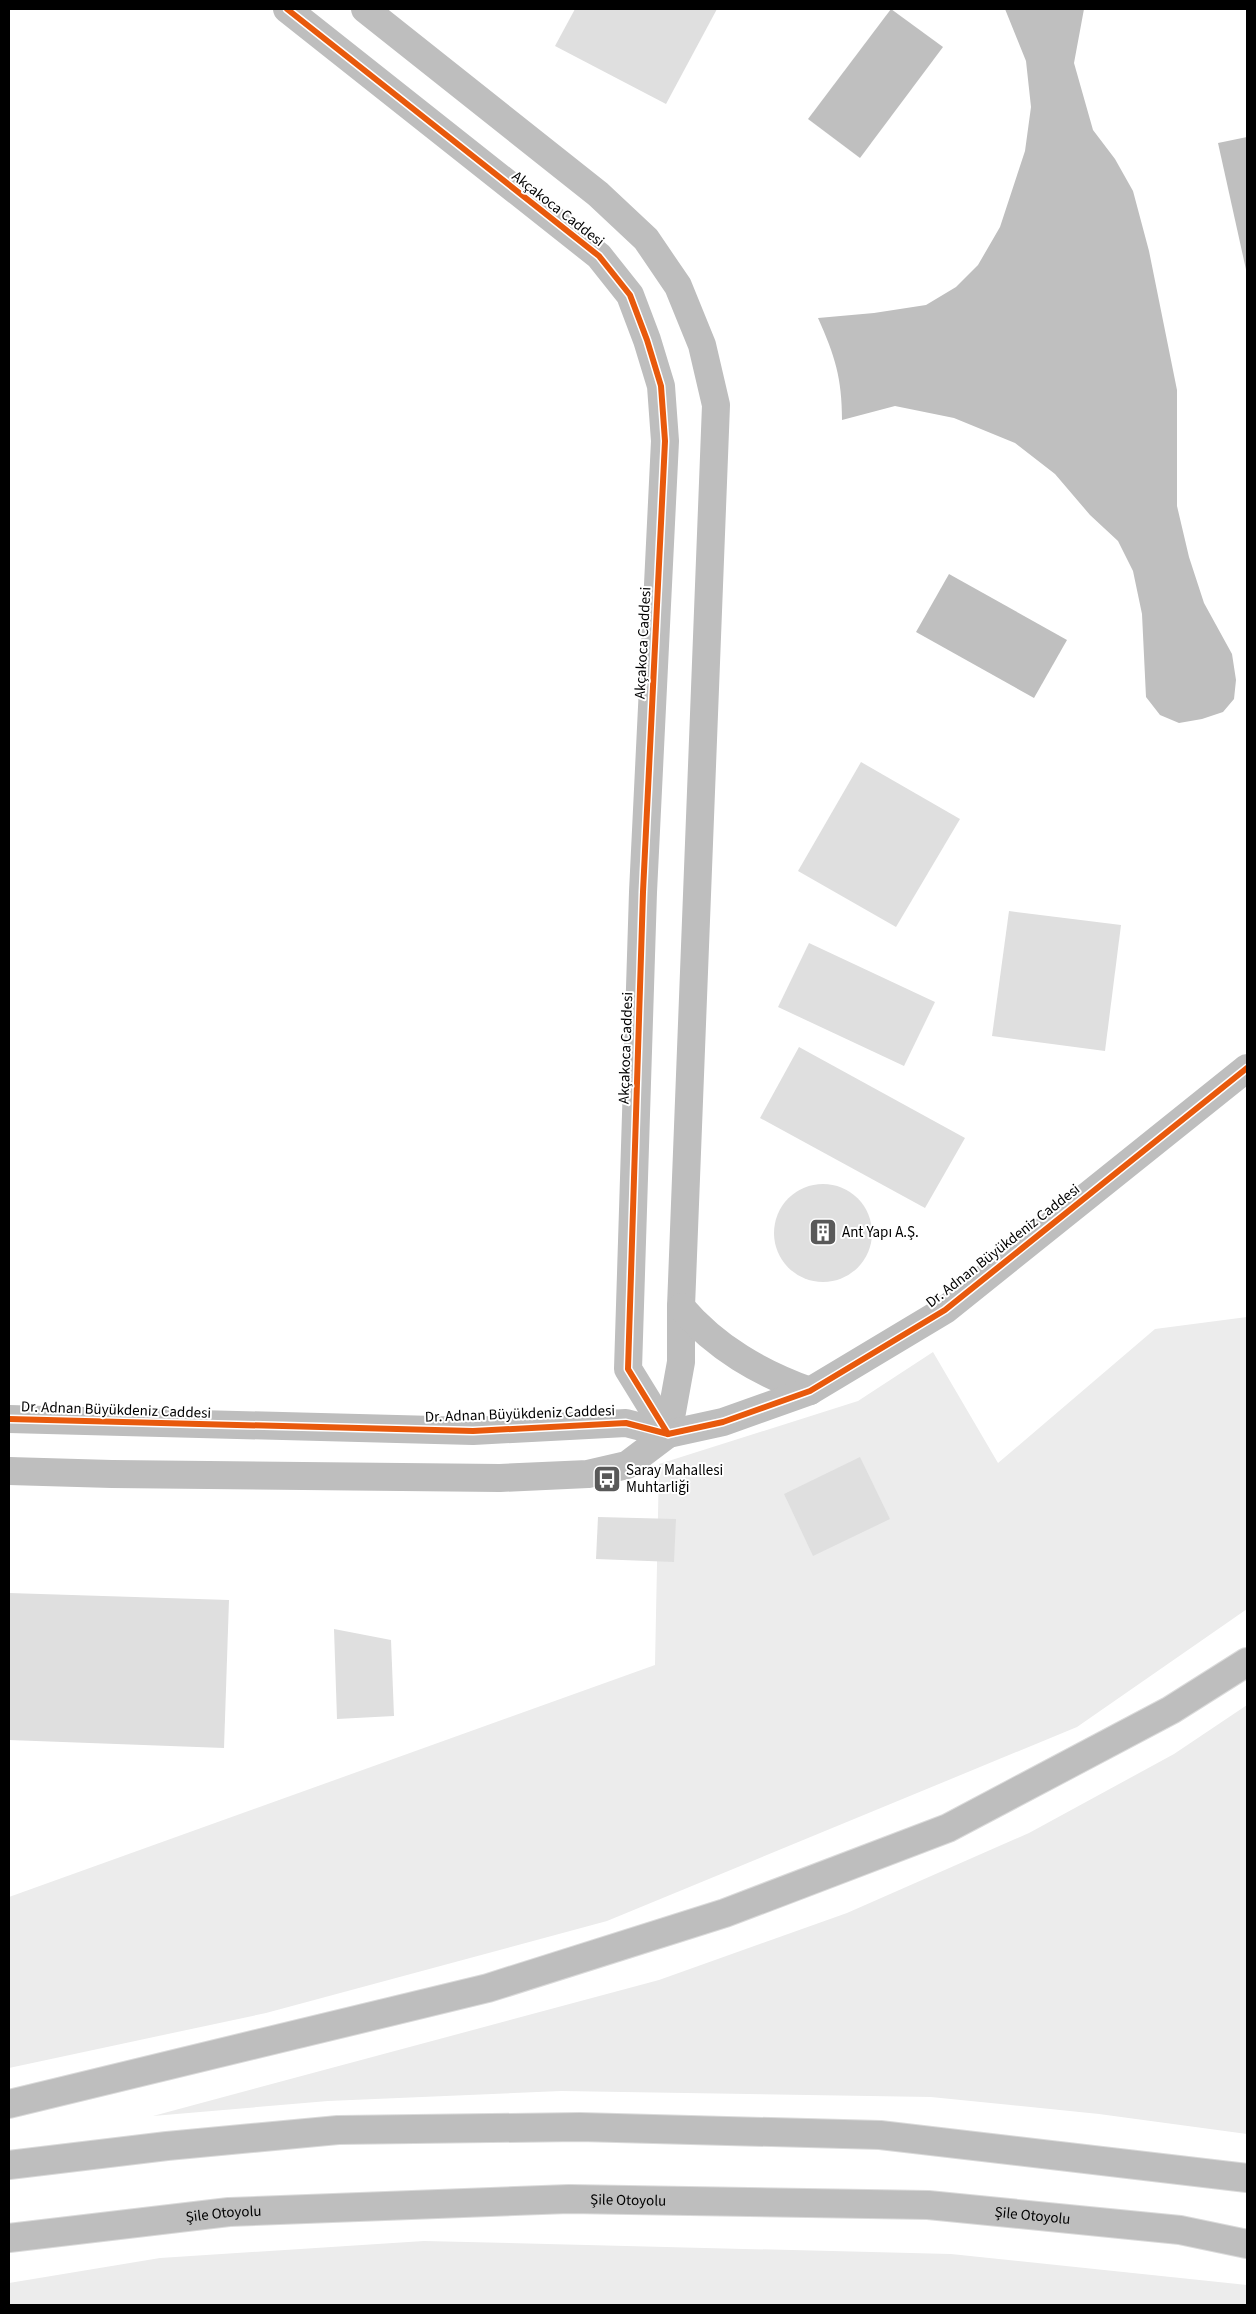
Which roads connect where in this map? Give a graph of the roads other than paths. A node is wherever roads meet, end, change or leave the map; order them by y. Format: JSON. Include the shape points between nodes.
{"nodes":[{"id":1,"x":287,"y":9,"type":"edge"},
{"id":2,"x":365,"y":9,"type":"edge"},
{"id":3,"x":1247,"y":1068,"type":"edge"},
{"id":4,"x":681,"y":1307,"type":"junction"},
{"id":5,"x":810,"y":1391,"type":"junction"},
{"id":6,"x":9,"y":1419,"type":"edge"},
{"id":7,"x":668,"y":1434,"type":"junction"},
{"id":8,"x":9,"y":1471,"type":"edge"},
{"id":9,"x":1247,"y":1662,"type":"edge"},
{"id":10,"x":9,"y":2104,"type":"edge"},
{"id":11,"x":9,"y":2164,"type":"edge"},
{"id":12,"x":1247,"y":2178,"type":"edge"},
{"id":13,"x":9,"y":2238,"type":"edge"},
{"id":14,"x":1247,"y":2244,"type":"edge"}],
"edges":[{"from":1,"to":7,"type":"main road","name":"Akçakoca Caddesi","via":[[599,256],[630,295],[661,386],[665,441],[644,882],[628,1369]]},
{"from":2,"to":4,"type":"main road","via":[[598,194],[646,239],[678,286],[702,345],[716,405]]},
{"from":3,"to":5,"type":"main road","name":"Dr. Adnan Büyükdeniz Caddesi","via":[[945,1310]]},
{"from":4,"to":5,"type":"main road","via":[[699,1329],[736,1357],[778,1380]]},
{"from":4,"to":7,"type":"main road","via":[[681,1362]]},
{"from":5,"to":7,"type":"main road","name":"Dr. Adnan Büyükdeniz Caddesi","via":[[723,1422]]},
{"from":6,"to":7,"type":"main road","name":"Dr. Adnan Büyükdeniz Caddesi","via":[[473,1431],[626,1423]]},
{"from":7,"to":8,"type":"main road","name":"Dr. Adnan Büyükdeniz Caddesi","via":[[627,1466],[588,1474],[500,1478]]},
{"from":9,"to":10,"type":"main road","via":[[1171,1710],[948,1828],[725,1913],[488,1988]]},
{"from":11,"to":12,"type":"main road","via":[[338,2130],[580,2127],[880,2136]]},
{"from":13,"to":14,"type":"main road","name":"Şile Otoyolu","via":[[229,2212],[569,2200],[928,2205],[1180,2230]]}]}
